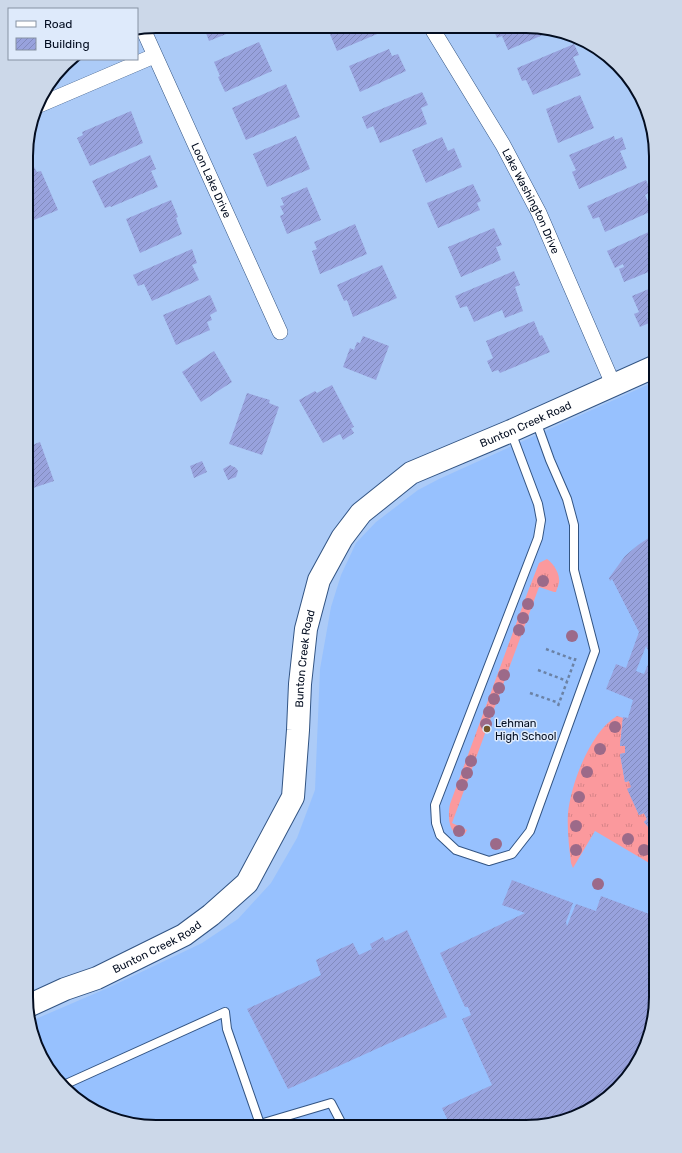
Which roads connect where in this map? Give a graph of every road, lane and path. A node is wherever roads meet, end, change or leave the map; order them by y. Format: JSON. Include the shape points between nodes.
{"nodes":[{"id":1,"x":145,"y":33,"type":"edge"},
{"id":2,"x":435,"y":33,"type":"edge"},
{"id":3,"x":154,"y":56,"type":"junction"},
{"id":4,"x":46,"y":102,"type":"edge"},
{"id":5,"x":280,"y":332,"type":"dead end"},
{"id":6,"x":649,"y":369,"type":"edge"},
{"id":7,"x":613,"y":384,"type":"junction"},
{"id":8,"x":536,"y":420,"type":"junction"},
{"id":9,"x":511,"y":432,"type":"junction"},
{"id":10,"x":546,"y":649,"type":"dead end"},
{"id":11,"x":538,"y":670,"type":"dead end"},
{"id":12,"x":567,"y":681,"type":"junction"},
{"id":13,"x":530,"y":693,"type":"dead end"},
{"id":14,"x":33,"y":1004,"type":"edge"},
{"id":15,"x":68,"y":1083,"type":"edge"},
{"id":16,"x":259,"y":1120,"type":"edge"},
{"id":17,"x":274,"y":1120,"type":"edge"},
{"id":18,"x":340,"y":1120,"type":"edge"}],
"edges":[{"from":1,"to":3,"type":"street","name":"Loon Lake Drive"},
{"from":2,"to":7,"type":"street","name":"Lake Washington Drive","via":[[539,212]]},
{"from":3,"to":4,"type":"street"},
{"from":3,"to":5,"type":"street","name":"Loon Lake Drive"},
{"from":6,"to":7,"type":"street","name":"Bunton Creek Road"},
{"from":7,"to":8,"type":"street","name":"Bunton Creek Road"},
{"from":8,"to":9,"type":"street","name":"Bunton Creek Road"},
{"from":8,"to":9,"type":"lane","via":[[567,499],[574,525],[574,570],[595,651],[530,831],[512,854],[489,861],[456,850],[440,835],[436,823],[436,805],[538,538],[541,520],[538,504]]},
{"from":9,"to":14,"type":"street","name":"Bunton Creek Road","via":[[410,473],[361,513],[342,538],[319,580],[306,629],[293,797],[248,883],[184,935],[97,978]]},
{"from":10,"to":12,"type":"path","via":[[575,658]]},
{"from":11,"to":12,"type":"path"},
{"from":12,"to":13,"type":"path","via":[[558,704]]},
{"from":15,"to":16,"type":"lane","via":[[225,1012],[227,1029]]},
{"from":17,"to":18,"type":"lane","via":[[331,1103]]}]}
